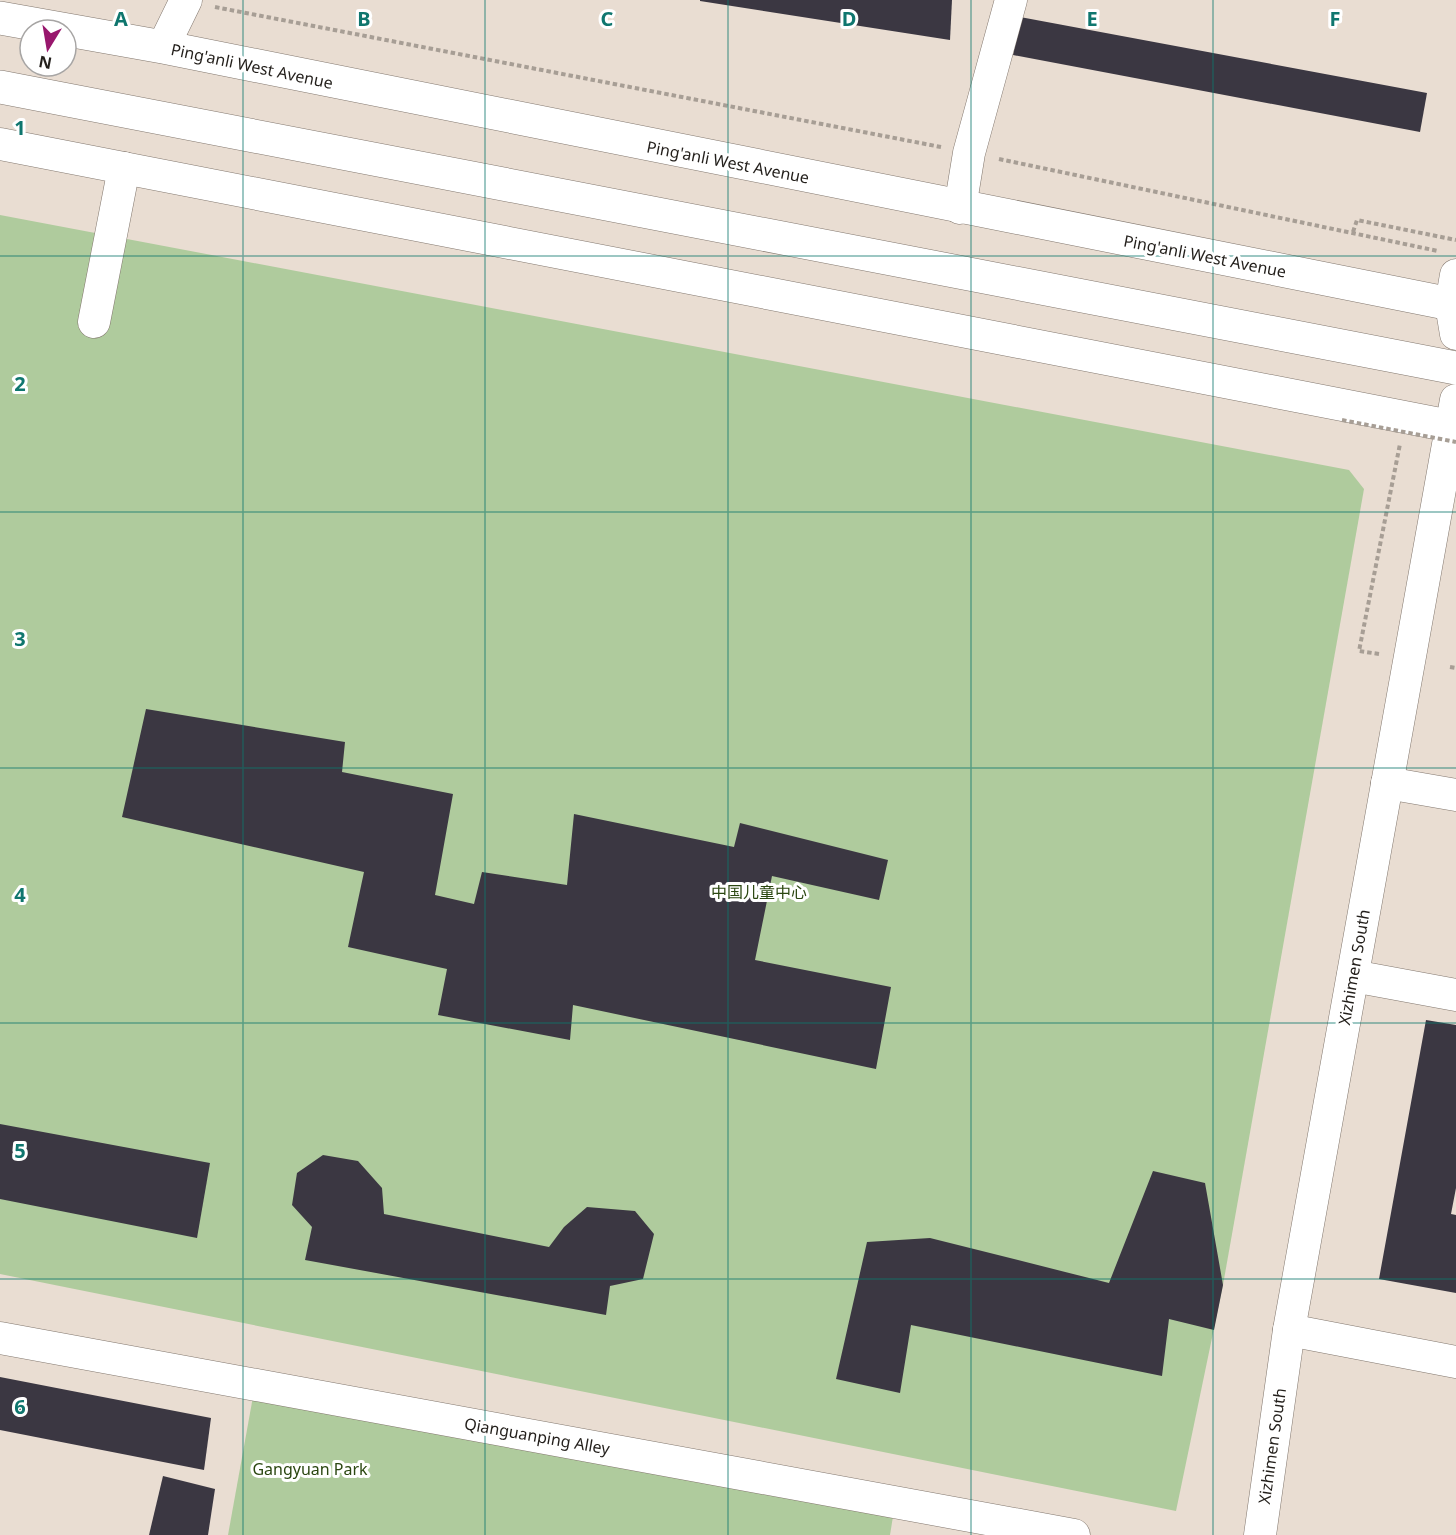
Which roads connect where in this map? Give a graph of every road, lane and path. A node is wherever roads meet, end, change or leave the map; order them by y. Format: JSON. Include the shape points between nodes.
{"nodes":[{"id":1,"x":1011,"y":0,"type":"edge"},
{"id":2,"x":186,"y":1,"type":"edge"},
{"id":3,"x":0,"y":18,"type":"edge"},
{"id":4,"x":163,"y":47,"type":"junction"},
{"id":5,"x":0,"y":87,"type":"edge"},
{"id":6,"x":0,"y":144,"type":"edge"},
{"id":7,"x":969,"y":153,"type":"junction"},
{"id":8,"x":124,"y":168,"type":"junction"},
{"id":9,"x":960,"y":208,"type":"junction"},
{"id":10,"x":1353,"y":232,"type":"junction"},
{"id":11,"x":1456,"y":240,"type":"edge"},
{"id":12,"x":1453,"y":294,"type":"edge"},
{"id":13,"x":94,"y":322,"type":"dead end"},
{"id":14,"x":1456,"y":368,"type":"edge"},
{"id":15,"x":1342,"y":420,"type":"dead end"},
{"id":16,"x":1455,"y":424,"type":"edge"},
{"id":17,"x":1402,"y":432,"type":"junction"},
{"id":18,"x":1379,"y":654,"type":"dead end"},
{"id":19,"x":1450,"y":667,"type":"dead end"},
{"id":20,"x":1456,"y":669,"type":"edge"},
{"id":21,"x":1387,"y":783,"type":"junction"},
{"id":22,"x":1456,"y":795,"type":"edge"},
{"id":23,"x":1353,"y":976,"type":"junction"},
{"id":24,"x":1456,"y":996,"type":"edge"},
{"id":25,"x":1289,"y":1330,"type":"junction"},
{"id":26,"x":0,"y":1338,"type":"edge"},
{"id":27,"x":1456,"y":1362,"type":"edge"},
{"id":28,"x":1074,"y":1535,"type":"edge"},
{"id":29,"x":1260,"y":1535,"type":"edge"}],
"edges":[{"from":1,"to":7,"type":"street"},
{"from":2,"to":4,"type":"street"},
{"from":2,"to":7,"type":"path"},
{"from":3,"to":4,"type":"main road","name":"Ping'anli West Avenue"},
{"from":4,"to":9,"type":"main road","name":"Ping'anli West Avenue"},
{"from":5,"to":14,"type":"main road"},
{"from":6,"to":8,"type":"street"},
{"from":7,"to":9,"type":"street"},
{"from":7,"to":10,"type":"path"},
{"from":8,"to":13,"type":"street"},
{"from":8,"to":16,"type":"street"},
{"from":9,"to":12,"type":"main road","name":"Ping'anli West Avenue"},
{"from":10,"to":11,"type":"path","via":[[1357,220]]},
{"from":10,"to":12,"type":"path"},
{"from":15,"to":17,"type":"path","bridge":true},
{"from":16,"to":17,"type":"path","bridge":true},
{"from":16,"to":21,"type":"street","name":"Xizhimen South"},
{"from":17,"to":18,"type":"path","via":[[1359,651]]},
{"from":19,"to":20,"type":"path"},
{"from":21,"to":22,"type":"street"},
{"from":21,"to":23,"type":"street","name":"Xizhimen South"},
{"from":23,"to":24,"type":"street"},
{"from":23,"to":25,"type":"street","name":"Xizhimen South"},
{"from":25,"to":27,"type":"street"},
{"from":25,"to":29,"type":"street","name":"Xizhimen South"},
{"from":26,"to":28,"type":"street","name":"Qianguanping Alley"}]}
